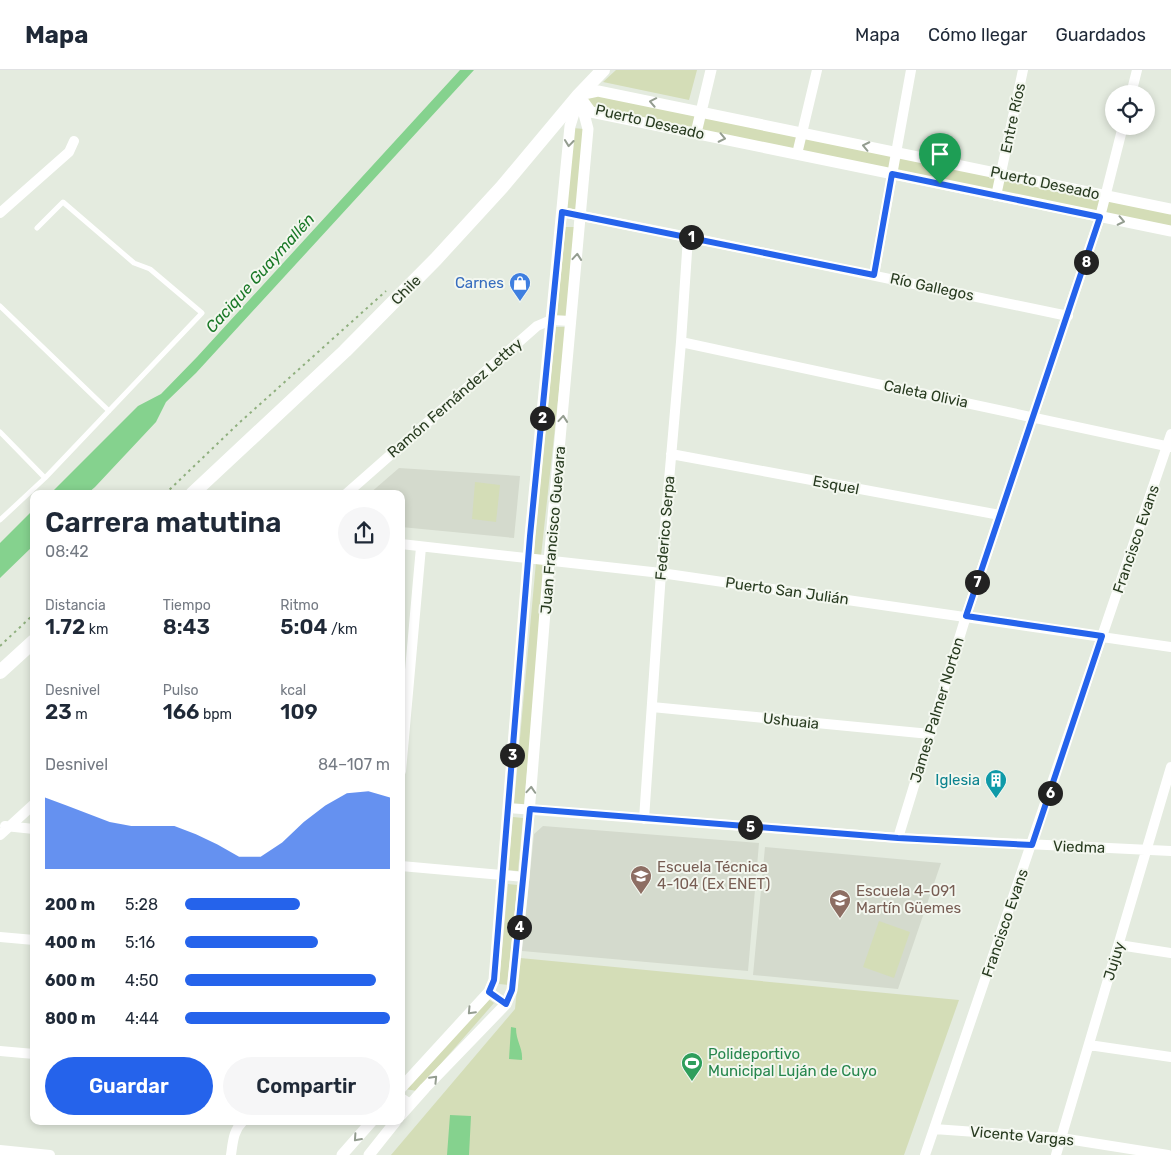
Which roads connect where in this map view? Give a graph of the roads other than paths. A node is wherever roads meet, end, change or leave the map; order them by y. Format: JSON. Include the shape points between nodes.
{"nodes":[{"id":1,"x":603,"y":70,"type":"edge"},
{"id":2,"x":711,"y":70,"type":"edge"},
{"id":3,"x":817,"y":70,"type":"edge"},
{"id":4,"x":911,"y":70,"type":"edge"},
{"id":5,"x":1023,"y":70,"type":"edge"},
{"id":6,"x":1137,"y":70,"type":"edge"},
{"id":7,"x":1133,"y":85,"type":"edge"},
{"id":8,"x":579,"y":96,"type":"junction"},
{"id":9,"x":701,"y":112,"type":"junction"},
{"id":10,"x":802,"y":132,"type":"junction"},
{"id":11,"x":696,"y":133,"type":"junction"},
{"id":12,"x":1121,"y":135,"type":"edge"},
{"id":13,"x":74,"y":142,"type":"dead end"},
{"id":14,"x":896,"y":152,"type":"junction"},
{"id":15,"x":797,"y":154,"type":"junction"},
{"id":16,"x":892,"y":174,"type":"junction"},
{"id":17,"x":1001,"y":174,"type":"junction"},
{"id":18,"x":1106,"y":195,"type":"junction"},
{"id":19,"x":996,"y":196,"type":"junction"},
{"id":20,"x":1171,"y":209,"type":"edge"},
{"id":21,"x":562,"y":212,"type":"junction"},
{"id":22,"x":0,"y":213,"type":"edge"},
{"id":23,"x":580,"y":215,"type":"junction"},
{"id":24,"x":1100,"y":217,"type":"junction"},
{"id":25,"x":37,"y":228,"type":"dead end"},
{"id":26,"x":1171,"y":232,"type":"edge"},
{"id":27,"x":688,"y":237,"type":"junction"},
{"id":28,"x":874,"y":275,"type":"junction"},
{"id":29,"x":0,"y":306,"type":"edge"},
{"id":30,"x":1068,"y":316,"type":"junction"},
{"id":31,"x":552,"y":320,"type":"junction"},
{"id":32,"x":571,"y":321,"type":"junction"},
{"id":33,"x":681,"y":342,"type":"junction"},
{"id":34,"x":109,"y":411,"type":"junction"},
{"id":35,"x":1034,"y":417,"type":"junction"},
{"id":36,"x":0,"y":432,"type":"edge"},
{"id":37,"x":1171,"y":434,"type":"edge"},
{"id":38,"x":1169,"y":447,"type":"edge"},
{"id":39,"x":672,"y":454,"type":"junction"},
{"id":40,"x":45,"y":478,"type":"junction"},
{"id":41,"x":32,"y":490,"type":"edge"},
{"id":42,"x":196,"y":490,"type":"edge"},
{"id":43,"x":351,"y":490,"type":"edge"},
{"id":44,"x":30,"y":492,"type":"edge"},
{"id":45,"x":1000,"y":516,"type":"junction"},
{"id":46,"x":0,"y":520,"type":"edge"},
{"id":47,"x":405,"y":545,"type":"edge"},
{"id":48,"x":421,"y":547,"type":"junction"},
{"id":49,"x":529,"y":559,"type":"junction"},
{"id":50,"x":549,"y":561,"type":"junction"},
{"id":51,"x":661,"y":574,"type":"junction"},
{"id":52,"x":966,"y":616,"type":"junction"},
{"id":53,"x":1102,"y":636,"type":"junction"},
{"id":54,"x":30,"y":645,"type":"edge"},
{"id":55,"x":1171,"y":647,"type":"edge"},
{"id":56,"x":406,"y":650,"type":"edge"},
{"id":57,"x":0,"y":672,"type":"edge"},
{"id":58,"x":405,"y":677,"type":"edge"},
{"id":59,"x":652,"y":707,"type":"junction"},
{"id":60,"x":930,"y":734,"type":"junction"},
{"id":61,"x":1171,"y":767,"type":"edge"},
{"id":62,"x":30,"y":807,"type":"edge"},
{"id":63,"x":508,"y":808,"type":"junction"},
{"id":64,"x":530,"y":809,"type":"junction"},
{"id":65,"x":644,"y":819,"type":"junction"},
{"id":66,"x":4,"y":826,"type":"edge"},
{"id":67,"x":30,"y":829,"type":"edge"},
{"id":68,"x":0,"y":835,"type":"edge"},
{"id":69,"x":898,"y":838,"type":"junction"},
{"id":70,"x":1032,"y":845,"type":"junction"},
{"id":71,"x":1148,"y":849,"type":"junction"},
{"id":72,"x":1171,"y":851,"type":"edge"},
{"id":73,"x":405,"y":866,"type":"edge"},
{"id":74,"x":503,"y":876,"type":"junction"},
{"id":75,"x":524,"y":877,"type":"junction"},
{"id":76,"x":0,"y":937,"type":"edge"},
{"id":77,"x":30,"y":940,"type":"edge"},
{"id":78,"x":1118,"y":945,"type":"junction"},
{"id":79,"x":1171,"y":953,"type":"edge"},
{"id":80,"x":489,"y":992,"type":"junction"},
{"id":81,"x":506,"y":1004,"type":"junction"},
{"id":82,"x":1089,"y":1045,"type":"junction"},
{"id":83,"x":0,"y":1051,"type":"edge"},
{"id":84,"x":30,"y":1054,"type":"edge"},
{"id":85,"x":1171,"y":1057,"type":"edge"},
{"id":86,"x":405,"y":1084,"type":"edge"},
{"id":87,"x":406,"y":1101,"type":"edge"},
{"id":88,"x":239,"y":1125,"type":"edge"},
{"id":89,"x":368,"y":1125,"type":"edge"},
{"id":90,"x":393,"y":1125,"type":"edge"},
{"id":91,"x":934,"y":1129,"type":"junction"},
{"id":92,"x":1061,"y":1138,"type":"junction"},
{"id":93,"x":6,"y":1152,"type":"edge"},
{"id":94,"x":50,"y":1155,"type":"edge"},
{"id":95,"x":231,"y":1155,"type":"edge"},
{"id":96,"x":342,"y":1155,"type":"edge"},
{"id":97,"x":369,"y":1155,"type":"edge"},
{"id":98,"x":925,"y":1155,"type":"edge"},
{"id":99,"x":1056,"y":1155,"type":"edge"},
{"id":100,"x":1168,"y":1155,"type":"edge"}],
"edges":[{"from":1,"to":8,"type":"main road","name":"Chile"},
{"from":2,"to":9,"type":"street"},
{"from":3,"to":10,"type":"street"},
{"from":4,"to":14,"type":"street"},
{"from":5,"to":17,"type":"street","name":"Entre Ríos"},
{"from":6,"to":7,"type":"street"},
{"from":9,"to":8,"type":"street","name":"Puerto Deseado","one_way":true,"via":[[598,91]]},
{"from":8,"to":11,"type":"street","name":"Puerto Deseado","via":[[592,112]]},
{"from":8,"to":21,"type":"street","name":"Juan Francisco Guevara","one_way":true,"via":[[570,126]]},
{"from":8,"to":23,"type":"street","name":"Juan Francisco Guevara","via":[[588,129]]},
{"from":8,"to":42,"type":"main road","name":"Chile","via":[[436,259],[345,351]]},
{"from":9,"to":10,"type":"street","name":"Puerto Deseado"},
{"from":9,"to":11,"type":"street"},
{"from":14,"to":10,"type":"street","name":"Puerto Deseado","one_way":true},
{"from":10,"to":15,"type":"street"},
{"from":11,"to":15,"type":"street","name":"Puerto Deseado","one_way":true},
{"from":12,"to":18,"type":"street","name":"James Palmer Norton"},
{"from":13,"to":22,"type":"street","via":[[69,152]]},
{"from":14,"to":16,"type":"street"},
{"from":14,"to":17,"type":"street","name":"Puerto Deseado"},
{"from":15,"to":16,"type":"street","name":"Puerto Deseado"},
{"from":16,"to":19,"type":"street","name":"Puerto Deseado"},
{"from":16,"to":28,"type":"street"},
{"from":17,"to":18,"type":"street","name":"Puerto Deseado"},
{"from":17,"to":19,"type":"street","name":"Entre Ríos"},
{"from":18,"to":20,"type":"street","name":"Puerto Deseado"},
{"from":18,"to":24,"type":"street","name":"James Palmer Norton"},
{"from":19,"to":24,"type":"street","name":"Puerto Deseado"},
{"from":21,"to":23,"type":"street","name":"Río Gallegos"},
{"from":21,"to":31,"type":"street","name":"Juan Francisco Guevara"},
{"from":23,"to":27,"type":"street","name":"Río Gallegos"},
{"from":32,"to":23,"type":"street","name":"Juan Francisco Guevara","one_way":true},
{"from":24,"to":26,"type":"street","name":"Puerto Deseado","one_way":true},
{"from":24,"to":30,"type":"street","name":"James Palmer Norton"},
{"from":25,"to":34,"type":"lane","via":[[63,202],[134,264],[150,268],[202,313]]},
{"from":27,"to":28,"type":"street","name":"Río Gallegos"},
{"from":27,"to":33,"type":"street","name":"Federico Serpa"},
{"from":28,"to":30,"type":"street","name":"Río Gallegos"},
{"from":29,"to":34,"type":"lane"},
{"from":30,"to":35,"type":"street","name":"James Palmer Norton"},
{"from":31,"to":32,"type":"street"},
{"from":31,"to":43,"type":"street","name":"Ramón Fernández Lettry","via":[[537,326]]},
{"from":31,"to":49,"type":"street","name":"Juan Francisco Guevara"},
{"from":50,"to":32,"type":"street","name":"Juan Francisco Guevara","one_way":true},
{"from":33,"to":35,"type":"street","name":"Caleta Olivia"},
{"from":33,"to":39,"type":"street","name":"Federico Serpa"},
{"from":34,"to":40,"type":"lane"},
{"from":35,"to":38,"type":"street","name":"Caleta Olivia"},
{"from":35,"to":45,"type":"street","name":"James Palmer Norton"},
{"from":36,"to":40,"type":"lane"},
{"from":37,"to":38,"type":"street","name":"Francisco Evans"},
{"from":38,"to":53,"type":"street","name":"Francisco Evans"},
{"from":39,"to":45,"type":"street","name":"Esquel"},
{"from":39,"to":51,"type":"street","name":"Federico Serpa"},
{"from":40,"to":41,"type":"lane"},
{"from":44,"to":46,"type":"lane"},
{"from":45,"to":52,"type":"street","name":"James Palmer Norton"},
{"from":47,"to":48,"type":"street","name":"Puerto San Julián"},
{"from":48,"to":49,"type":"street","name":"Puerto San Julián"},
{"from":48,"to":56,"type":"street"},
{"from":49,"to":50,"type":"street","name":"Puerto San Julián"},
{"from":49,"to":63,"type":"street","name":"Juan Francisco Guevara"},
{"from":50,"to":51,"type":"street","name":"Puerto San Julián"},
{"from":64,"to":50,"type":"street","name":"Juan Francisco Guevara","one_way":true},
{"from":51,"to":52,"type":"street","name":"Puerto San Julián"},
{"from":51,"to":59,"type":"street","name":"Federico Serpa"},
{"from":52,"to":53,"type":"street","name":"Puerto San Julián"},
{"from":52,"to":60,"type":"street","name":"James Palmer Norton"},
{"from":53,"to":55,"type":"street","name":"Puerto San Julián"},
{"from":53,"to":70,"type":"street","name":"Francisco Evans"},
{"from":54,"to":57,"type":"main road"},
{"from":56,"to":58,"type":"street"},
{"from":59,"to":60,"type":"street","name":"Ushuaia"},
{"from":59,"to":65,"type":"street","name":"Federico Serpa"},
{"from":60,"to":69,"type":"street","name":"James Palmer Norton"},
{"from":61,"to":71,"type":"street","name":"Jujuy"},
{"from":62,"to":66,"type":"street"},
{"from":63,"to":64,"type":"street","name":"Viedma"},
{"from":63,"to":74,"type":"street","name":"Juan Francisco Guevara"},
{"from":64,"to":65,"type":"street","name":"Viedma"},
{"from":64,"to":75,"type":"street","name":"Juan Francisco Guevara"},
{"from":65,"to":69,"type":"street","name":"Viedma"},
{"from":66,"to":67,"type":"street"},
{"from":66,"to":68,"type":"street"},
{"from":69,"to":70,"type":"street","name":"Viedma"},
{"from":70,"to":71,"type":"street","name":"Viedma"},
{"from":70,"to":91,"type":"street","name":"Francisco Evans"},
{"from":71,"to":72,"type":"street","name":"Viedma"},
{"from":71,"to":78,"type":"street","name":"Jujuy"},
{"from":73,"to":74,"type":"street"},
{"from":74,"to":75,"type":"street"},
{"from":74,"to":80,"type":"street","name":"Juan Francisco Guevara","via":[[494,980]]},
{"from":75,"to":81,"type":"street","name":"Juan Francisco Guevara","via":[[512,990]]},
{"from":76,"to":77,"type":"street"},
{"from":78,"to":79,"type":"street"},
{"from":78,"to":82,"type":"street","name":"Jujuy"},
{"from":80,"to":81,"type":"street"},
{"from":80,"to":86,"type":"street","name":"Juan Francisco Guevara","one_way":true},
{"from":87,"to":81,"type":"street","name":"Juan Francisco Guevara","one_way":true},
{"from":82,"to":85,"type":"street"},
{"from":82,"to":92,"type":"street","name":"Jujuy"},
{"from":83,"to":84,"type":"street"},
{"from":88,"to":95,"type":"street"},
{"from":89,"to":96,"type":"street","one_way":true},
{"from":90,"to":97,"type":"street"},
{"from":91,"to":92,"type":"street","name":"Vicente Vargas"},
{"from":91,"to":98,"type":"street","name":"Francisco Evans"},
{"from":92,"to":99,"type":"street","name":"Jujuy"},
{"from":92,"to":100,"type":"street","name":"Vicente Vargas"},
{"from":93,"to":94,"type":"street"}]}
